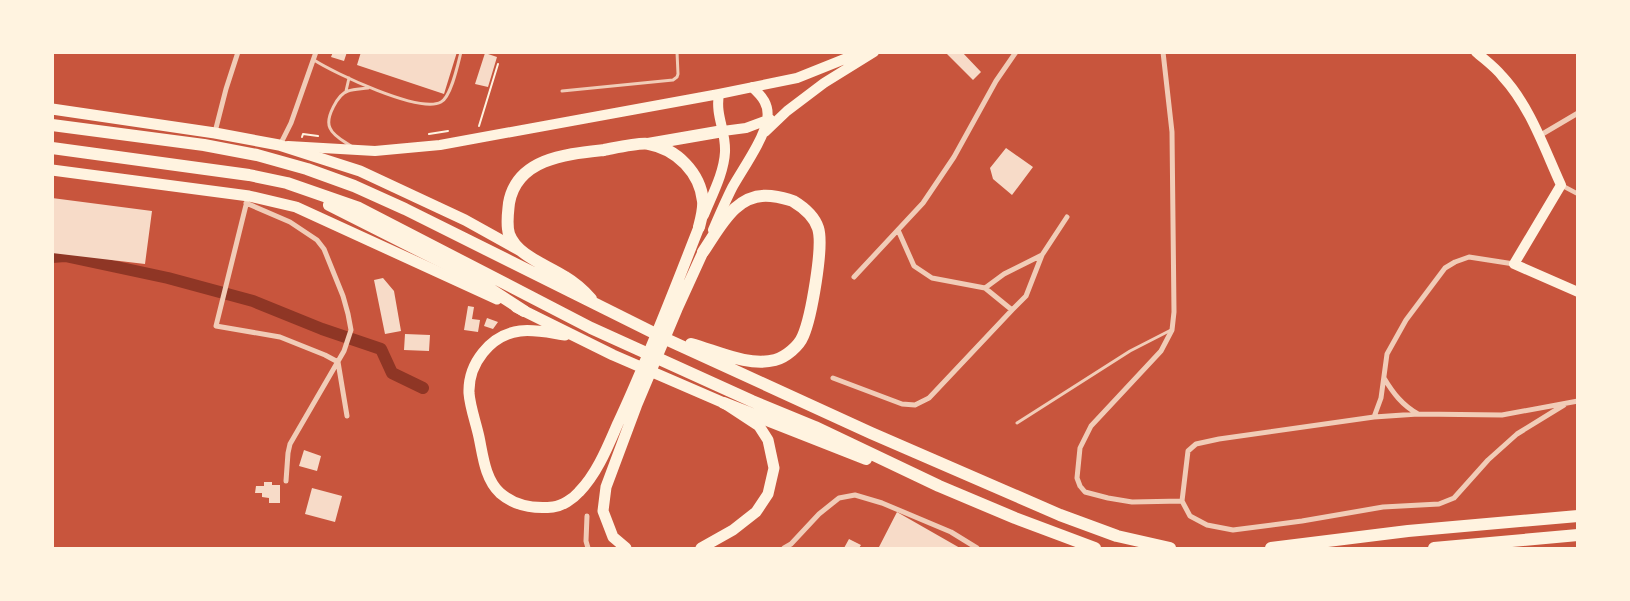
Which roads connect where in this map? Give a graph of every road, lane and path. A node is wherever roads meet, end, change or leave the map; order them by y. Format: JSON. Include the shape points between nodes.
{"nodes":[{"id":1,"x":238,"y":52,"type":"edge"},
{"id":2,"x":316,"y":52,"type":"edge"},
{"id":3,"x":461,"y":52,"type":"edge"},
{"id":4,"x":677,"y":52,"type":"edge"},
{"id":5,"x":862,"y":52,"type":"edge"},
{"id":6,"x":874,"y":52,"type":"edge"},
{"id":7,"x":1016,"y":52,"type":"edge"},
{"id":8,"x":1163,"y":52,"type":"edge"},
{"id":9,"x":1476,"y":52,"type":"edge"},
{"id":10,"x":313,"y":60,"type":"junction"},
{"id":11,"x":498,"y":64,"type":"dead end"},
{"id":12,"x":349,"y":78,"type":"junction"},
{"id":13,"x":752,"y":87,"type":"junction"},
{"id":14,"x":368,"y":88,"type":"junction"},
{"id":15,"x":346,"y":91,"type":"junction"},
{"id":16,"x":562,"y":91,"type":"dead end"},
{"id":17,"x":718,"y":94,"type":"junction"},
{"id":18,"x":52,"y":109,"type":"edge"},
{"id":19,"x":787,"y":111,"type":"junction"},
{"id":20,"x":1578,"y":113,"type":"edge"},
{"id":21,"x":767,"y":120,"type":"junction"},
{"id":22,"x":52,"y":125,"type":"edge"},
{"id":23,"x":479,"y":126,"type":"dead end"},
{"id":24,"x":723,"y":130,"type":"junction"},
{"id":25,"x":215,"y":133,"type":"junction"},
{"id":26,"x":761,"y":136,"type":"junction"},
{"id":27,"x":1539,"y":136,"type":"junction"},
{"id":28,"x":648,"y":144,"type":"junction"},
{"id":29,"x":279,"y":145,"type":"junction"},
{"id":30,"x":52,"y":148,"type":"edge"},
{"id":31,"x":359,"y":151,"type":"junction"},
{"id":32,"x":52,"y":170,"type":"edge"},
{"id":33,"x":287,"y":183,"type":"junction"},
{"id":34,"x":1561,"y":185,"type":"junction"},
{"id":35,"x":1578,"y":194,"type":"edge"},
{"id":36,"x":248,"y":200,"type":"junction"},
{"id":37,"x":1067,"y":217,"type":"dead end"},
{"id":38,"x":699,"y":227,"type":"junction"},
{"id":39,"x":898,"y":230,"type":"junction"},
{"id":40,"x":520,"y":250,"type":"junction"},
{"id":41,"x":703,"y":252,"type":"junction"},
{"id":42,"x":1042,"y":255,"type":"junction"},
{"id":43,"x":1514,"y":264,"type":"junction"},
{"id":44,"x":854,"y":277,"type":"dead end"},
{"id":45,"x":984,"y":288,"type":"junction"},
{"id":46,"x":1578,"y":292,"type":"edge"},
{"id":47,"x":596,"y":305,"type":"junction"},
{"id":48,"x":672,"y":307,"type":"junction"},
{"id":49,"x":1012,"y":310,"type":"junction"},
{"id":50,"x":524,"y":311,"type":"junction"},
{"id":51,"x":1172,"y":330,"type":"junction"},
{"id":52,"x":574,"y":336,"type":"junction"},
{"id":53,"x":668,"y":340,"type":"junction"},
{"id":54,"x":338,"y":362,"type":"junction"},
{"id":55,"x":833,"y":378,"type":"dead end"},
{"id":56,"x":1384,"y":378,"type":"junction"},
{"id":57,"x":1578,"y":401,"type":"edge"},
{"id":58,"x":633,"y":403,"type":"junction"},
{"id":59,"x":724,"y":403,"type":"junction"},
{"id":60,"x":1568,"y":403,"type":"junction"},
{"id":61,"x":1418,"y":414,"type":"junction"},
{"id":62,"x":347,"y":416,"type":"dead end"},
{"id":63,"x":1374,"y":417,"type":"junction"},
{"id":64,"x":1017,"y":423,"type":"dead end"},
{"id":65,"x":286,"y":481,"type":"dead end"},
{"id":66,"x":940,"y":486,"type":"junction"},
{"id":67,"x":1182,"y":501,"type":"junction"},
{"id":68,"x":587,"y":516,"type":"dead end"},
{"id":69,"x":1578,"y":516,"type":"edge"},
{"id":70,"x":1015,"y":518,"type":"junction"},
{"id":71,"x":1578,"y":535,"type":"edge"},
{"id":72,"x":588,"y":548,"type":"edge"},
{"id":73,"x":626,"y":548,"type":"edge"},
{"id":74,"x":701,"y":548,"type":"edge"},
{"id":75,"x":784,"y":548,"type":"edge"},
{"id":76,"x":977,"y":548,"type":"edge"},
{"id":77,"x":1070,"y":548,"type":"edge"},
{"id":78,"x":1095,"y":548,"type":"edge"},
{"id":79,"x":1170,"y":548,"type":"edge"},
{"id":80,"x":1271,"y":548,"type":"edge"},
{"id":81,"x":1437,"y":548,"type":"edge"}],
"edges":[{"from":1,"to":25,"type":"street"},
{"from":2,"to":10,"type":"street"},
{"from":3,"to":14,"type":"lane","via":[[448,94],[442,102],[414,102]]},
{"from":4,"to":16,"type":"lane","via":[[678,77],[673,80]]},
{"from":5,"to":13,"type":"main road","via":[[797,78]]},
{"from":6,"to":19,"type":"main road"},
{"from":7,"to":39,"type":"street","via":[[954,157],[923,203]]},
{"from":8,"to":51,"type":"street","via":[[1172,132]]},
{"from":9,"to":27,"type":"main road","via":[[1502,76],[1521,102]]},
{"from":10,"to":12,"type":"lane"},
{"from":10,"to":29,"type":"street","via":[[291,123]]},
{"from":11,"to":23,"type":"path"},
{"from":12,"to":14,"type":"lane"},
{"from":12,"to":15,"type":"lane"},
{"from":13,"to":17,"type":"main road"},
{"from":13,"to":21,"type":"main road","via":[[763,97]]},
{"from":14,"to":15,"type":"lane"},
{"from":15,"to":31,"type":"lane","via":[[334,105],[328,119],[330,129]]},
{"from":17,"to":24,"type":"main road","via":[[716,106]]},
{"from":17,"to":31,"type":"main road","via":[[440,144]]},
{"from":18,"to":25,"type":"highway"},
{"from":19,"to":21,"type":"main road"},
{"from":19,"to":26,"type":"main road"},
{"from":20,"to":27,"type":"street"},
{"from":21,"to":24,"type":"main road","via":[[746,128]]},
{"from":21,"to":26,"type":"main road"},
{"from":22,"to":47,"type":"highway","via":[[204,145],[307,169],[396,205]]},
{"from":24,"to":28,"type":"highway"},
{"from":24,"to":38,"type":"main road","via":[[725,152],[721,170]]},
{"from":25,"to":29,"type":"highway"},
{"from":26,"to":41,"type":"main road","via":[[731,190]]},
{"from":27,"to":34,"type":"main road"},
{"from":28,"to":38,"type":"highway","via":[[671,152],[687,165],[695,177],[703,203]]},
{"from":28,"to":40,"type":"highway","via":[[563,155],[538,164],[520,179],[510,199],[509,234]]},
{"from":29,"to":31,"type":"main road"},
{"from":29,"to":40,"type":"highway","via":[[360,171],[465,220]]},
{"from":30,"to":33,"type":"highway","via":[[204,168]]},
{"from":32,"to":36,"type":"highway"},
{"from":33,"to":50,"type":"highway","via":[[470,276]]},
{"from":33,"to":66,"type":"highway","via":[[359,208],[591,328]]},
{"from":34,"to":35,"type":"street"},
{"from":34,"to":43,"type":"main road"},
{"from":36,"to":50,"type":"highway","via":[[296,207]]},
{"from":36,"to":54,"type":"street","via":[[290,222],[317,240],[324,249],[343,296],[350,330]]},
{"from":36,"to":54,"type":"street","via":[[216,326],[280,337]]},
{"from":37,"to":42,"type":"street"},
{"from":38,"to":48,"type":"highway"},
{"from":39,"to":44,"type":"street"},
{"from":39,"to":45,"type":"street","via":[[914,266],[932,278]]},
{"from":40,"to":47,"type":"highway","via":[[581,288]]},
{"from":41,"to":48,"type":"highway"},
{"from":41,"to":53,"type":"highway","via":[[729,212],[743,202],[760,195],[784,197],[805,208],[818,227],[820,247],[810,315],[803,338],[791,352],[777,360],[760,362]]},
{"from":42,"to":45,"type":"street"},
{"from":42,"to":49,"type":"street","via":[[1026,296]]},
{"from":43,"to":46,"type":"main road"},
{"from":43,"to":56,"type":"street","via":[[1470,258],[1445,268],[1406,320],[1387,354]]},
{"from":45,"to":49,"type":"street"},
{"from":47,"to":53,"type":"highway"},
{"from":48,"to":58,"type":"highway"},
{"from":49,"to":55,"type":"street","via":[[929,398],[915,404],[902,404]]},
{"from":50,"to":52,"type":"highway"},
{"from":51,"to":64,"type":"lane","via":[[1130,350]]},
{"from":51,"to":67,"type":"street","via":[[1161,351],[1091,426],[1080,448],[1077,478],[1085,492],[1108,498],[1132,502]]},
{"from":52,"to":58,"type":"highway","via":[[520,331],[502,337],[476,361],[469,394],[485,465],[499,492],[522,506],[556,507],[568,501],[590,478]]},
{"from":52,"to":59,"type":"highway"},
{"from":53,"to":79,"type":"highway","via":[[1018,498],[1117,536]]},
{"from":54,"to":62,"type":"street"},
{"from":54,"to":65,"type":"street","via":[[290,444]]},
{"from":56,"to":61,"type":"street","via":[[1407,408]]},
{"from":56,"to":63,"type":"street","via":[[1382,398]]},
{"from":57,"to":60,"type":"street"},
{"from":58,"to":73,"type":"highway","via":[[606,487],[603,511],[613,537]]},
{"from":59,"to":66,"type":"highway"},
{"from":59,"to":74,"type":"highway","via":[[759,426],[768,440],[774,468],[772,481],[756,512]]},
{"from":60,"to":61,"type":"street","via":[[1502,415]]},
{"from":60,"to":67,"type":"street","via":[[1518,434],[1488,460],[1454,498],[1439,504],[1383,507],[1233,530],[1207,525],[1190,516]]},
{"from":61,"to":63,"type":"street"},
{"from":63,"to":67,"type":"street","via":[[1196,444],[1188,451]]},
{"from":66,"to":70,"type":"highway"},
{"from":68,"to":72,"type":"street"},
{"from":69,"to":80,"type":"highway","via":[[1408,531]]},
{"from":70,"to":77,"type":"highway","via":[[1041,537]]},
{"from":70,"to":78,"type":"highway"},
{"from":71,"to":81,"type":"highway"},
{"from":75,"to":76,"type":"street","via":[[839,498],[855,495],[882,502],[951,532]]}]}
